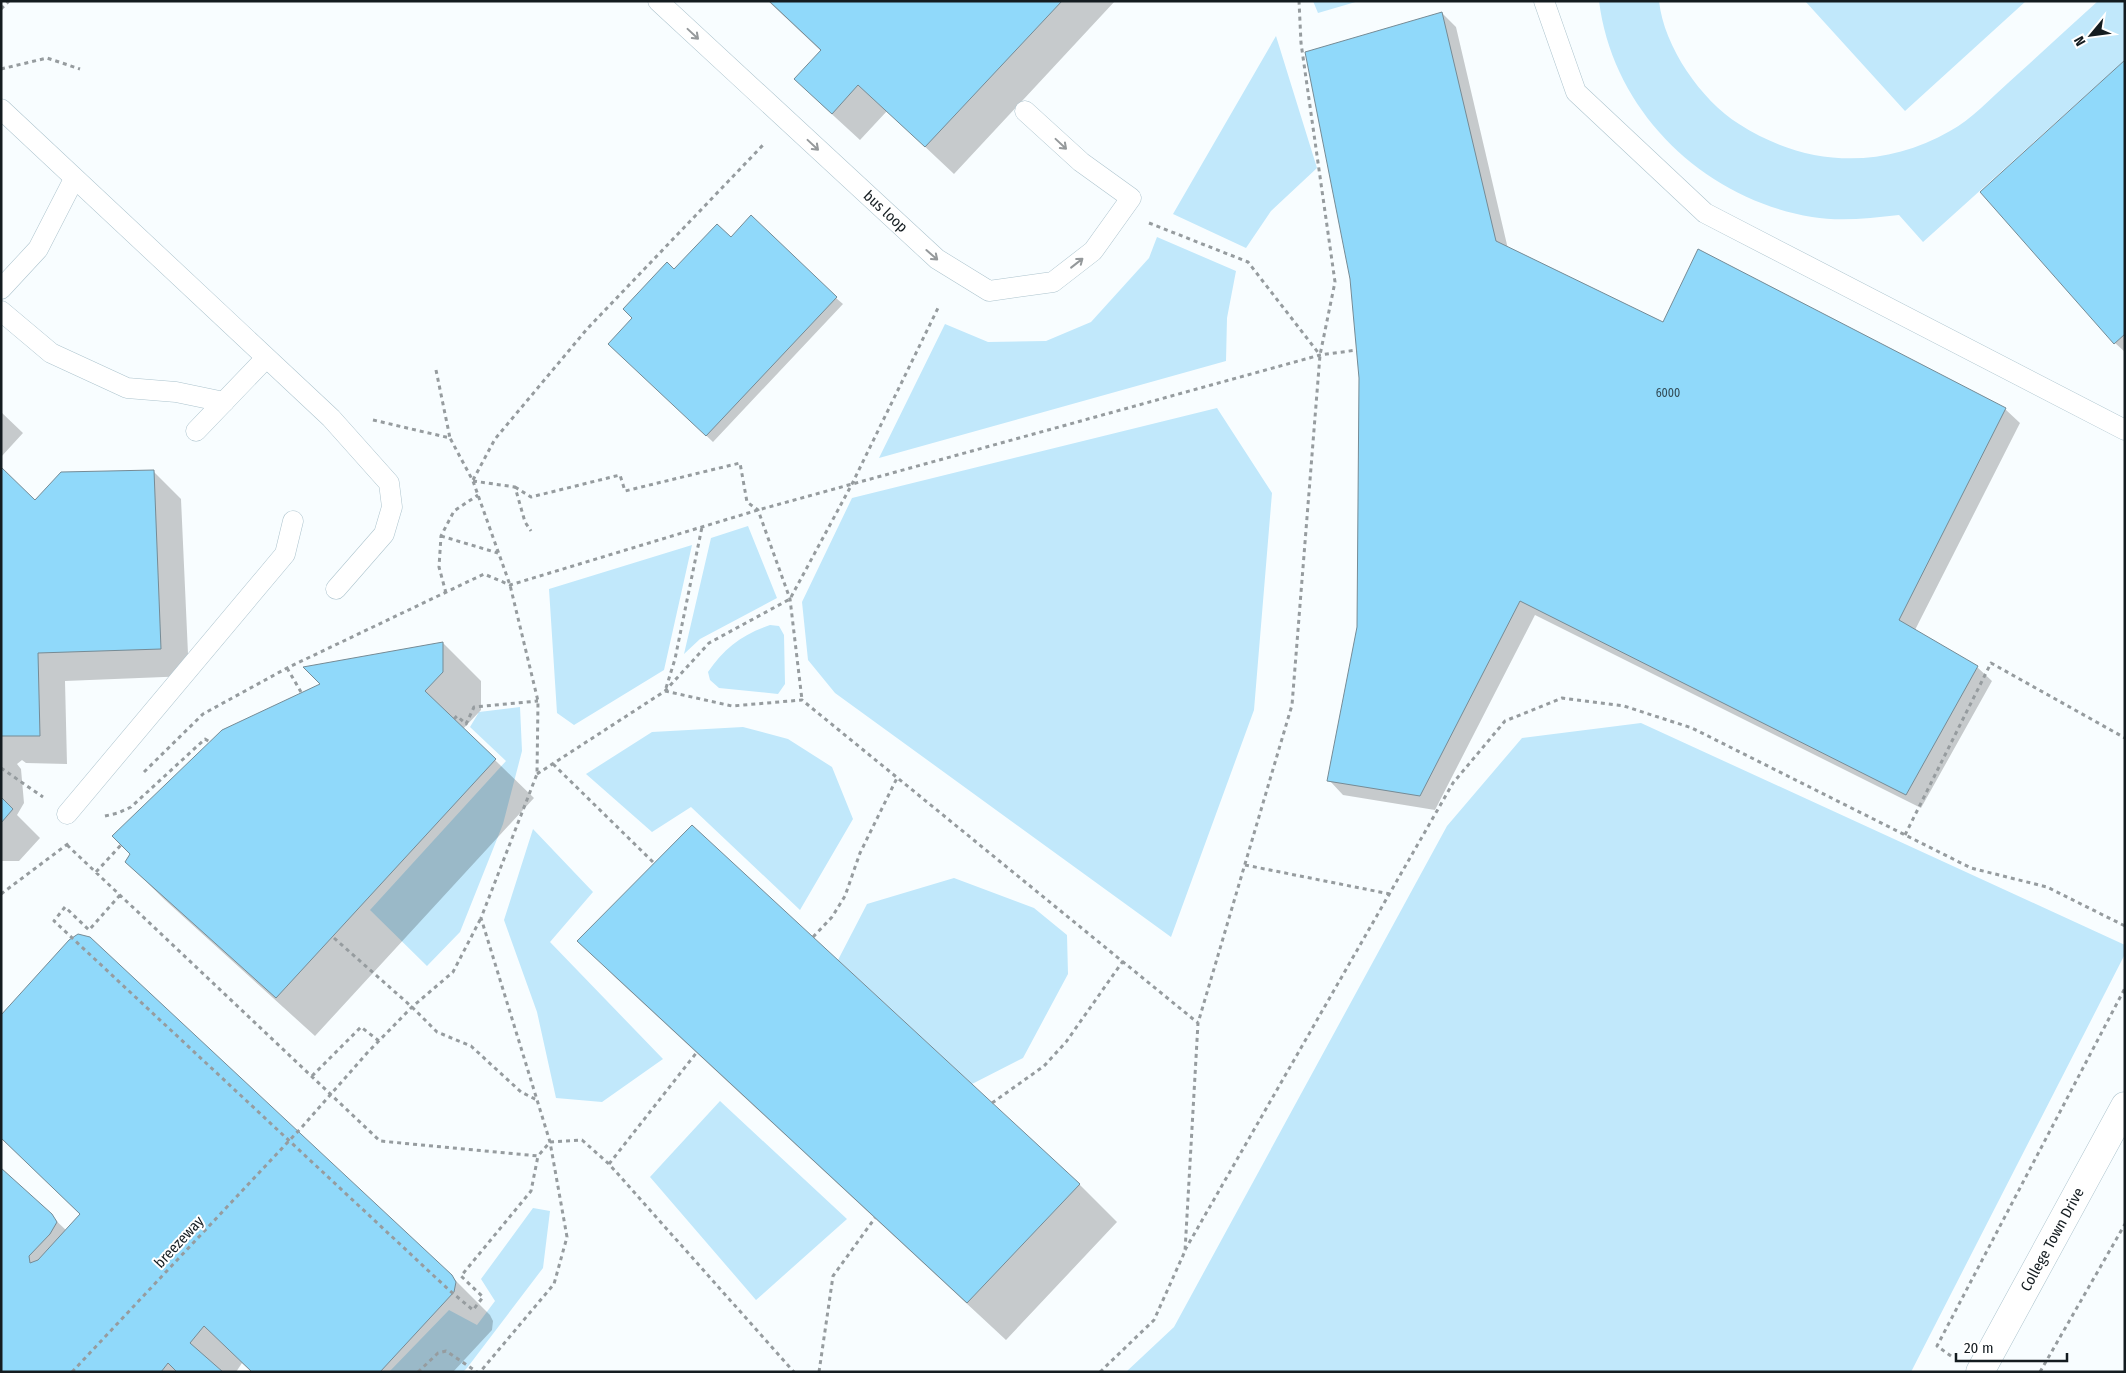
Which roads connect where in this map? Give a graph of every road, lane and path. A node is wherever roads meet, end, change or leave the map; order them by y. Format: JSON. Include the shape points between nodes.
{"nodes":[{"id":1,"x":9,"y":1,"type":"edge"},
{"id":2,"x":658,"y":1,"type":"edge"},
{"id":3,"x":1299,"y":1,"type":"edge"},
{"id":4,"x":1544,"y":1,"type":"edge"},
{"id":5,"x":1,"y":10,"type":"edge"},
{"id":6,"x":1,"y":69,"type":"edge"},
{"id":7,"x":80,"y":70,"type":"dead end"},
{"id":8,"x":1,"y":110,"type":"edge"},
{"id":9,"x":1025,"y":110,"type":"dead end"},
{"id":10,"x":762,"y":145,"type":"dead end"},
{"id":11,"x":74,"y":179,"type":"junction"},
{"id":12,"x":1131,"y":198,"type":"junction"},
{"id":13,"x":1,"y":289,"type":"edge"},
{"id":14,"x":938,"y":308,"type":"dead end"},
{"id":15,"x":1,"y":311,"type":"edge"},
{"id":16,"x":1357,"y":350,"type":"dead end"},
{"id":17,"x":1320,"y":355,"type":"junction"},
{"id":18,"x":266,"y":358,"type":"junction"},
{"id":19,"x":436,"y":370,"type":"dead end"},
{"id":20,"x":224,"y":402,"type":"junction"},
{"id":21,"x":331,"y":418,"type":"junction"},
{"id":22,"x":2125,"y":430,"type":"edge"},
{"id":23,"x":196,"y":431,"type":"dead end"},
{"id":24,"x":450,"y":438,"type":"junction"},
{"id":25,"x":473,"y":480,"type":"junction"},
{"id":26,"x":852,"y":484,"type":"junction"},
{"id":27,"x":514,"y":487,"type":"junction"},
{"id":28,"x":478,"y":495,"type":"junction"},
{"id":29,"x":758,"y":510,"type":"junction"},
{"id":30,"x":292,"y":521,"type":"dead end"},
{"id":31,"x":702,"y":527,"type":"junction"},
{"id":32,"x":531,"y":531,"type":"dead end"},
{"id":33,"x":441,"y":536,"type":"junction"},
{"id":34,"x":498,"y":554,"type":"junction"},
{"id":35,"x":510,"y":585,"type":"junction"},
{"id":36,"x":336,"y":589,"type":"dead end"},
{"id":37,"x":446,"y":593,"type":"junction"},
{"id":38,"x":790,"y":599,"type":"junction"},
{"id":39,"x":288,"y":668,"type":"junction"},
{"id":40,"x":665,"y":691,"type":"junction"},
{"id":41,"x":301,"y":692,"type":"dead end"},
{"id":42,"x":802,"y":700,"type":"junction"},
{"id":43,"x":538,"y":701,"type":"junction"},
{"id":44,"x":454,"y":719,"type":"dead end"},
{"id":45,"x":2125,"y":738,"type":"edge"},
{"id":46,"x":210,"y":742,"type":"dead end"},
{"id":47,"x":553,"y":764,"type":"junction"},
{"id":48,"x":536,"y":774,"type":"junction"},
{"id":49,"x":140,"y":776,"type":"dead end"},
{"id":50,"x":897,"y":778,"type":"junction"},
{"id":51,"x":104,"y":810,"type":"dead end"},
{"id":52,"x":68,"y":814,"type":"dead end"},
{"id":53,"x":1906,"y":835,"type":"junction"},
{"id":54,"x":73,"y":839,"type":"dead end"},
{"id":55,"x":67,"y":845,"type":"junction"},
{"id":56,"x":121,"y":845,"type":"dead end"},
{"id":57,"x":654,"y":863,"type":"dead end"},
{"id":58,"x":1245,"y":865,"type":"junction"},
{"id":59,"x":96,"y":872,"type":"junction"},
{"id":60,"x":1,"y":894,"type":"edge"},
{"id":61,"x":1390,"y":894,"type":"junction"},
{"id":62,"x":120,"y":895,"type":"junction"},
{"id":63,"x":481,"y":918,"type":"junction"},
{"id":64,"x":2125,"y":926,"type":"edge"},
{"id":65,"x":813,"y":937,"type":"dead end"},
{"id":66,"x":334,"y":938,"type":"dead end"},
{"id":67,"x":1122,"y":961,"type":"junction"},
{"id":68,"x":2125,"y":988,"type":"edge"},
{"id":69,"x":412,"y":1007,"type":"junction"},
{"id":70,"x":1198,"y":1023,"type":"junction"},
{"id":71,"x":378,"y":1042,"type":"junction"},
{"id":72,"x":697,"y":1052,"type":"dead end"},
{"id":73,"x":312,"y":1076,"type":"junction"},
{"id":74,"x":538,"y":1100,"type":"junction"},
{"id":75,"x":992,"y":1103,"type":"dead end"},
{"id":76,"x":2125,"y":1106,"type":"edge"},
{"id":77,"x":290,"y":1140,"type":"junction"},
{"id":78,"x":550,"y":1142,"type":"junction"},
{"id":79,"x":538,"y":1156,"type":"junction"},
{"id":80,"x":610,"y":1164,"type":"junction"},
{"id":81,"x":875,"y":1218,"type":"dead end"},
{"id":82,"x":2125,"y":1224,"type":"edge"},
{"id":83,"x":1185,"y":1251,"type":"junction"},
{"id":84,"x":1937,"y":1346,"type":"dead end"},
{"id":85,"x":72,"y":1372,"type":"edge"},
{"id":86,"x":418,"y":1372,"type":"edge"},
{"id":87,"x":478,"y":1372,"type":"edge"},
{"id":88,"x":794,"y":1372,"type":"edge"},
{"id":89,"x":819,"y":1372,"type":"edge"},
{"id":90,"x":1100,"y":1372,"type":"edge"},
{"id":91,"x":1980,"y":1372,"type":"edge"},
{"id":92,"x":2040,"y":1372,"type":"edge"}],
"edges":[{"from":1,"to":5,"type":"path"},
{"from":2,"to":12,"type":"lane","name":"bus loop","one_way":true,"via":[[937,259],[989,291],[1054,282],[1092,251]]},
{"from":3,"to":17,"type":"path","via":[[1301,43],[1335,282]]},
{"from":4,"to":22,"type":"lane","via":[[1576,92],[1704,213]]},
{"from":6,"to":7,"type":"path","via":[[47,58]]},
{"from":8,"to":11,"type":"lane"},
{"from":9,"to":12,"type":"lane","one_way":true,"via":[[1080,162]]},
{"from":10,"to":25,"type":"path","via":[[587,329],[495,440]]},
{"from":11,"to":13,"type":"lane","via":[[38,249]]},
{"from":11,"to":18,"type":"lane"},
{"from":12,"to":17,"type":"path","via":[[1149,224],[1248,262]]},
{"from":14,"to":26,"type":"path"},
{"from":15,"to":20,"type":"lane","via":[[50,353],[127,388],[176,392]]},
{"from":16,"to":17,"type":"path"},
{"from":17,"to":26,"type":"path"},
{"from":17,"to":58,"type":"path","via":[[1292,705]]},
{"from":18,"to":20,"type":"lane"},
{"from":18,"to":21,"type":"lane"},
{"from":19,"to":24,"type":"path","name":"breezeway"},
{"from":20,"to":23,"type":"lane"},
{"from":21,"to":24,"type":"path","via":[[373,420]]},
{"from":21,"to":36,"type":"lane","via":[[389,483],[392,507],[384,534]]},
{"from":24,"to":25,"type":"path","name":"breezeway"},
{"from":25,"to":27,"type":"path"},
{"from":25,"to":28,"type":"path","name":"breezeway"},
{"from":26,"to":29,"type":"path"},
{"from":26,"to":38,"type":"path"},
{"from":27,"to":29,"type":"path","via":[[530,497],[620,475],[625,491],[740,463],[747,502]]},
{"from":27,"to":32,"type":"path"},
{"from":28,"to":33,"type":"path","via":[[454,511]]},
{"from":28,"to":34,"type":"path","name":"breezeway"},
{"from":29,"to":31,"type":"path"},
{"from":29,"to":38,"type":"path"},
{"from":30,"to":52,"type":"lane","via":[[285,554]]},
{"from":31,"to":35,"type":"path"},
{"from":31,"to":40,"type":"path"},
{"from":33,"to":34,"type":"path"},
{"from":33,"to":37,"type":"path","via":[[439,567]]},
{"from":34,"to":35,"type":"path","name":"breezeway"},
{"from":35,"to":37,"type":"path","via":[[484,574]]},
{"from":35,"to":43,"type":"path","name":"breezeway"},
{"from":37,"to":39,"type":"path"},
{"from":38,"to":40,"type":"path","via":[[709,643]]},
{"from":38,"to":42,"type":"path"},
{"from":39,"to":41,"type":"path"},
{"from":39,"to":49,"type":"path","via":[[203,714]]},
{"from":40,"to":42,"type":"path","via":[[732,706]]},
{"from":40,"to":47,"type":"path"},
{"from":42,"to":50,"type":"path"},
{"from":43,"to":44,"type":"path","via":[[474,707],[466,724],[457,716]]},
{"from":43,"to":48,"type":"path","name":"breezeway"},
{"from":45,"to":53,"type":"path","via":[[1991,663]]},
{"from":46,"to":51,"type":"path","via":[[205,739],[131,807],[97,817]]},
{"from":47,"to":48,"type":"path"},
{"from":47,"to":57,"type":"path"},
{"from":48,"to":63,"type":"path","name":"breezeway"},
{"from":50,"to":65,"type":"path","via":[[860,854],[845,896],[832,917]]},
{"from":50,"to":67,"type":"path"},
{"from":53,"to":61,"type":"path","via":[[1692,728],[1624,706],[1562,698],[1505,721],[1453,783]]},
{"from":53,"to":64,"type":"path","via":[[1970,868],[2047,887]]},
{"from":54,"to":55,"type":"path"},
{"from":55,"to":59,"type":"path"},
{"from":55,"to":60,"type":"path"},
{"from":56,"to":59,"type":"path"},
{"from":58,"to":61,"type":"path"},
{"from":58,"to":70,"type":"path"},
{"from":59,"to":62,"type":"path"},
{"from":61,"to":83,"type":"path"},
{"from":62,"to":73,"type":"path"},
{"from":62,"to":77,"type":"path","via":[[89,930],[65,907],[54,921]]},
{"from":63,"to":69,"type":"path","name":"breezeway","via":[[453,972]]},
{"from":63,"to":74,"type":"path"},
{"from":66,"to":69,"type":"path"},
{"from":67,"to":70,"type":"path"},
{"from":67,"to":75,"type":"path","via":[[1066,1042],[1044,1066]]},
{"from":68,"to":84,"type":"path"},
{"from":69,"to":71,"type":"path","name":"breezeway"},
{"from":69,"to":74,"type":"path","via":[[437,1032],[471,1046],[521,1092]]},
{"from":70,"to":83,"type":"path"},
{"from":71,"to":73,"type":"path","via":[[361,1028]]},
{"from":71,"to":77,"type":"path","name":"breezeway"},
{"from":72,"to":80,"type":"path"},
{"from":73,"to":79,"type":"path","via":[[380,1141]]},
{"from":74,"to":78,"type":"path"},
{"from":76,"to":91,"type":"street","name":"College Town Drive"},
{"from":77,"to":79,"type":"path","via":[[473,1310],[483,1297],[461,1276],[531,1191]]},
{"from":77,"to":85,"type":"path","name":"breezeway"},
{"from":78,"to":79,"type":"path"},
{"from":78,"to":80,"type":"path","via":[[582,1140]]},
{"from":78,"to":87,"type":"path","via":[[566,1237],[554,1284]]},
{"from":80,"to":88,"type":"path"},
{"from":81,"to":89,"type":"path","via":[[833,1276]]},
{"from":82,"to":92,"type":"path"},
{"from":83,"to":90,"type":"path","via":[[1154,1320]]},
{"from":86,"to":87,"type":"path","via":[[446,1351]]}]}
